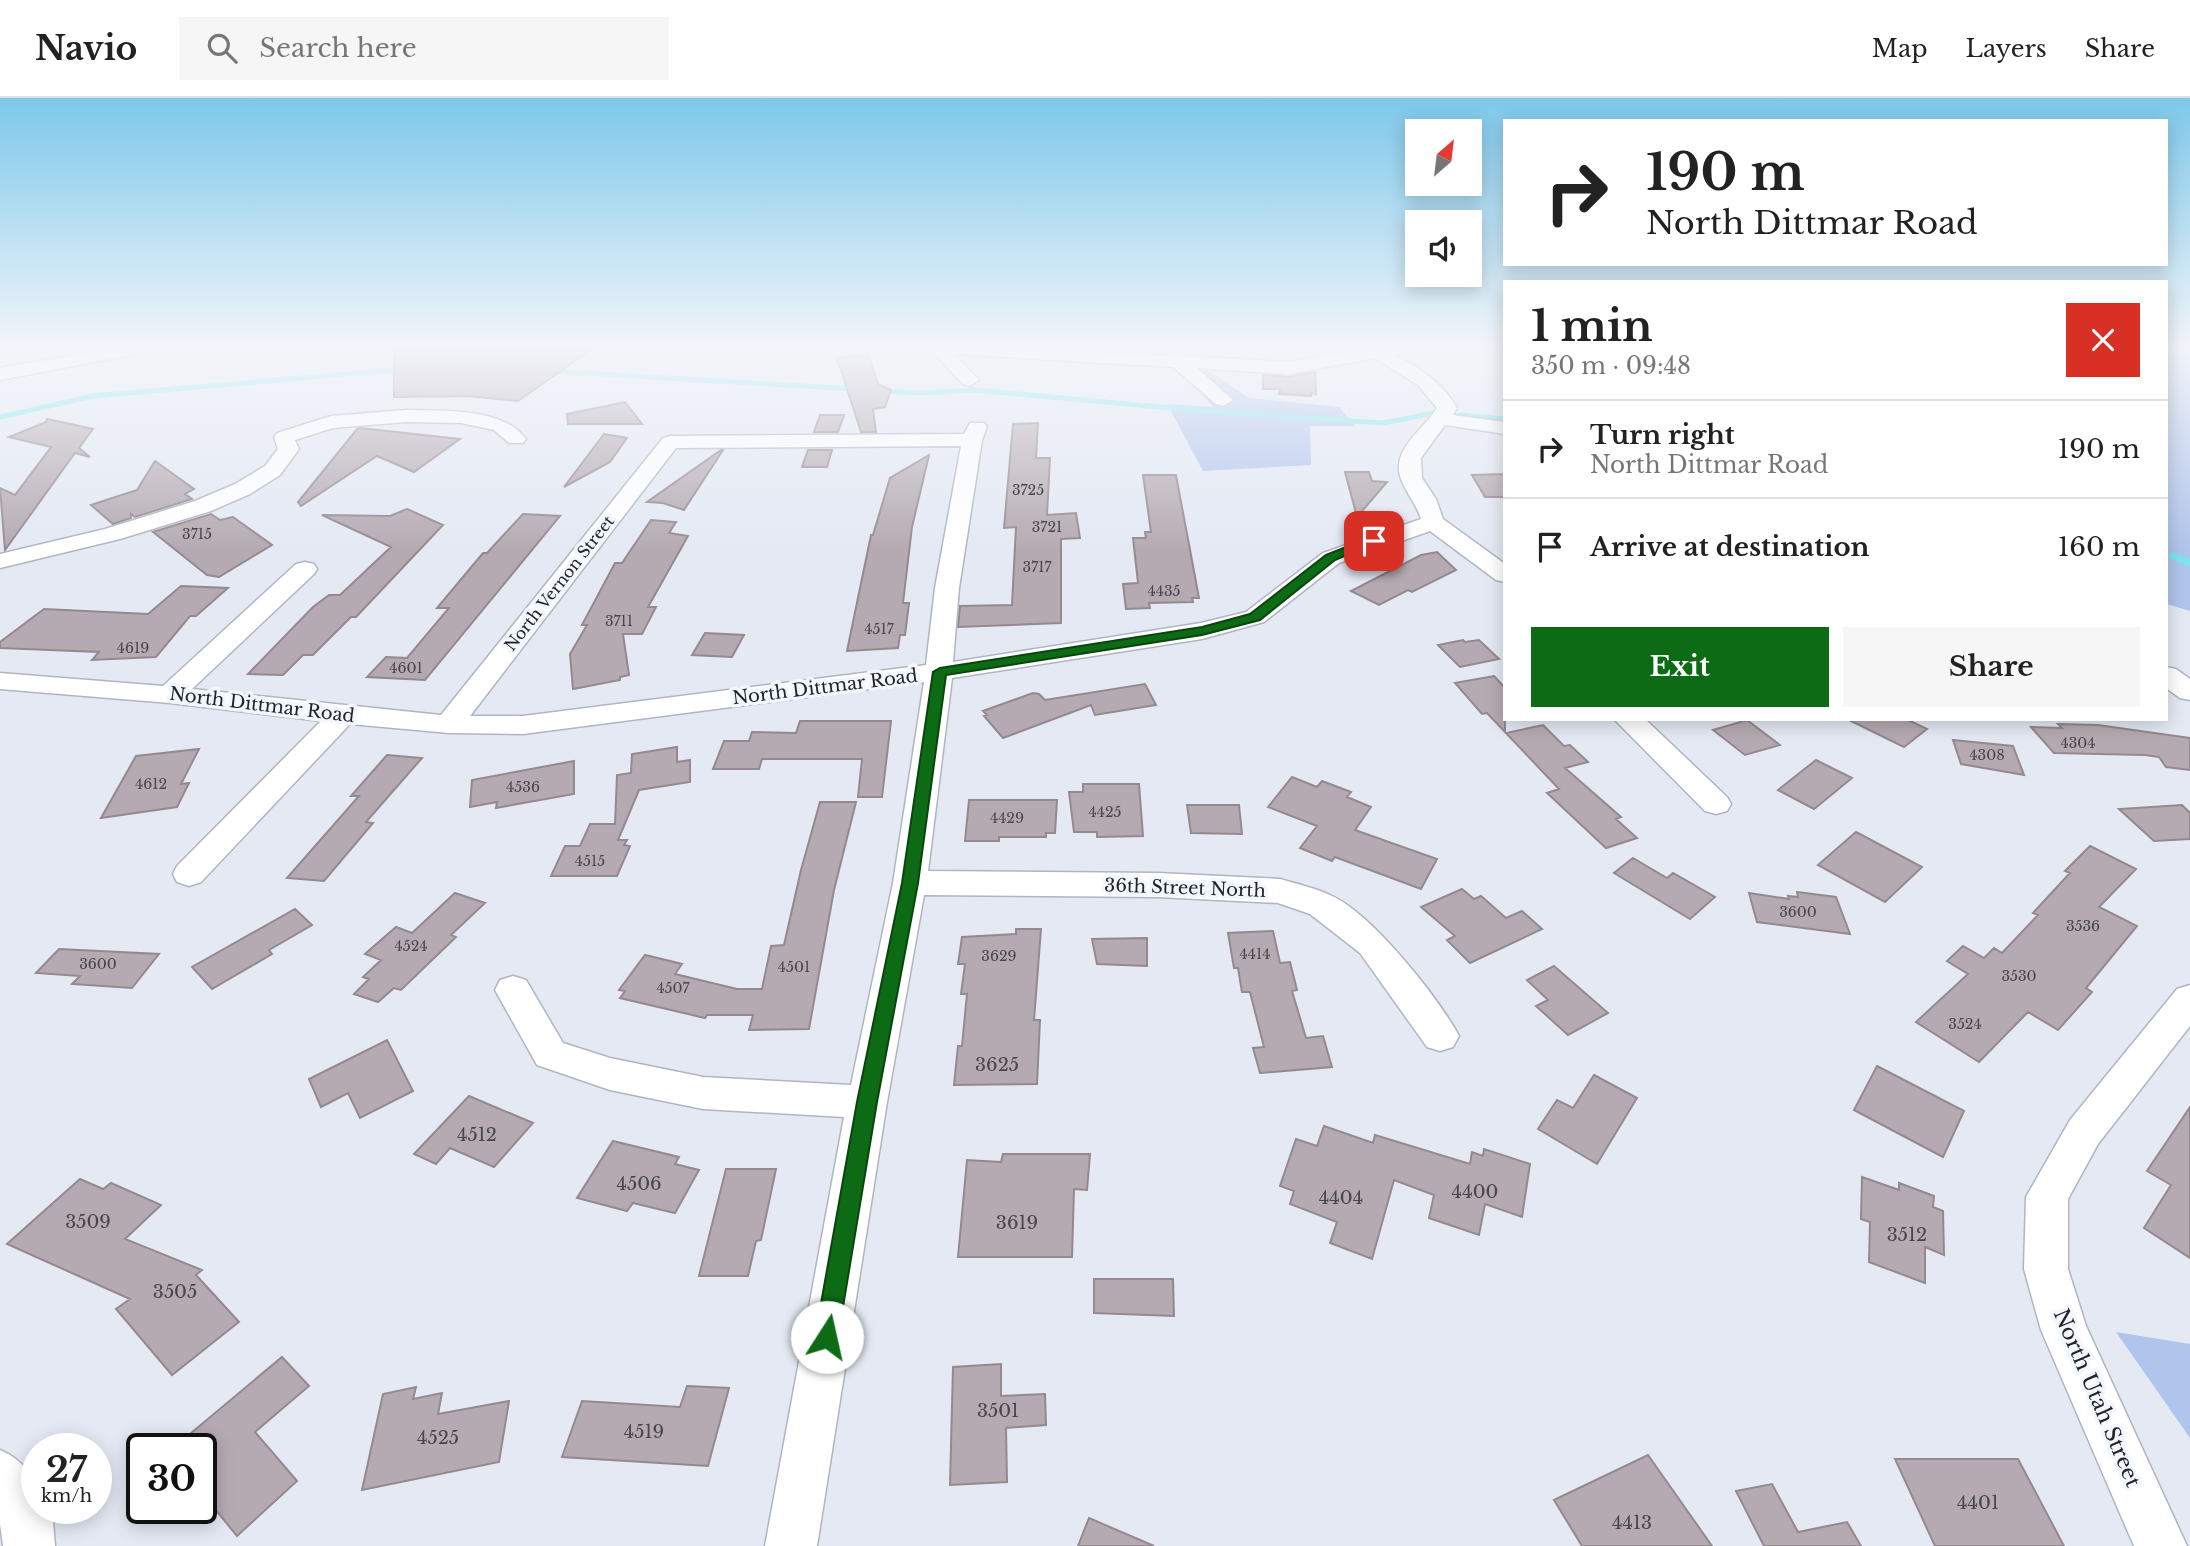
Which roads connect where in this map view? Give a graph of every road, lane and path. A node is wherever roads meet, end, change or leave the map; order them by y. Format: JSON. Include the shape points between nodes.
{"nodes":[{"id":1,"x":1442,"y":419,"type":"joint"},
{"id":2,"x":1503,"y":428,"type":"edge"},
{"id":3,"x":516,"y":439,"type":"dead end"},
{"id":4,"x":1433,"y":522,"type":"junction"},
{"id":5,"x":0,"y":561,"type":"edge"},
{"id":6,"x":305,"y":569,"type":"dead end"},
{"id":7,"x":1503,"y":574,"type":"edge"},
{"id":8,"x":940,"y":672,"type":"junction"},
{"id":9,"x":2168,"y":676,"type":"edge"},
{"id":10,"x":0,"y":681,"type":"edge"},
{"id":11,"x":2190,"y":693,"type":"edge"},
{"id":12,"x":170,"y":695,"type":"junction"},
{"id":13,"x":2168,"y":696,"type":"edge"},
{"id":14,"x":343,"y":715,"type":"junction"},
{"id":15,"x":1630,"y":721,"type":"edge"},
{"id":16,"x":449,"y":724,"type":"junction"},
{"id":17,"x":1716,"y":804,"type":"dead end"},
{"id":18,"x":189,"y":874,"type":"dead end"},
{"id":19,"x":910,"y":883,"type":"junction"},
{"id":20,"x":513,"y":990,"type":"dead end"},
{"id":21,"x":2190,"y":999,"type":"edge"},
{"id":22,"x":1440,"y":1037,"type":"dead end"},
{"id":23,"x":867,"y":1102,"type":"junction"},
{"id":24,"x":0,"y":1475,"type":"edge"},
{"id":25,"x":29,"y":1546,"type":"edge"},
{"id":26,"x":791,"y":1546,"type":"edge"},
{"id":27,"x":2161,"y":1546,"type":"edge"}],
"edges":[{"from":1,"to":2,"type":"street"},
{"from":1,"to":4,"type":"street","via":[[1409,459],[1411,478]]},
{"from":3,"to":5,"type":"street","via":[[501,426],[461,417],[331,422],[284,437],[289,449],[284,460],[256,483],[98,540]]},
{"from":4,"to":7,"type":"street"},
{"from":4,"to":8,"type":"street","name":"North Dittmar Road","via":[[1331,558],[1255,617],[1202,631]]},
{"from":6,"to":12,"type":"street"},
{"from":8,"to":16,"type":"street","name":"North Dittmar Road","via":[[523,725]]},
{"from":8,"to":16,"type":"street","name":"North Vernon Street","via":[[947,589],[974,434],[670,442]]},
{"from":8,"to":19,"type":"street"},
{"from":9,"to":11,"type":"street"},
{"from":10,"to":12,"type":"street","name":"North Dittmar Road"},
{"from":11,"to":13,"type":"street"},
{"from":12,"to":14,"type":"street","name":"North Dittmar Road"},
{"from":14,"to":16,"type":"street","name":"North Dittmar Road"},
{"from":14,"to":18,"type":"street"},
{"from":15,"to":17,"type":"street"},
{"from":19,"to":22,"type":"street","name":"36th Street North","via":[[1280,891],[1322,905],[1372,944]]},
{"from":19,"to":23,"type":"street"},
{"from":20,"to":23,"type":"street","via":[[550,1054],[610,1074],[703,1093]]},
{"from":21,"to":27,"type":"street","name":"North Utah Street","via":[[2084,1132],[2047,1197],[2046,1269],[2064,1330]]},
{"from":23,"to":26,"type":"street"},
{"from":24,"to":25,"type":"street","via":[[27,1521]]}]}
